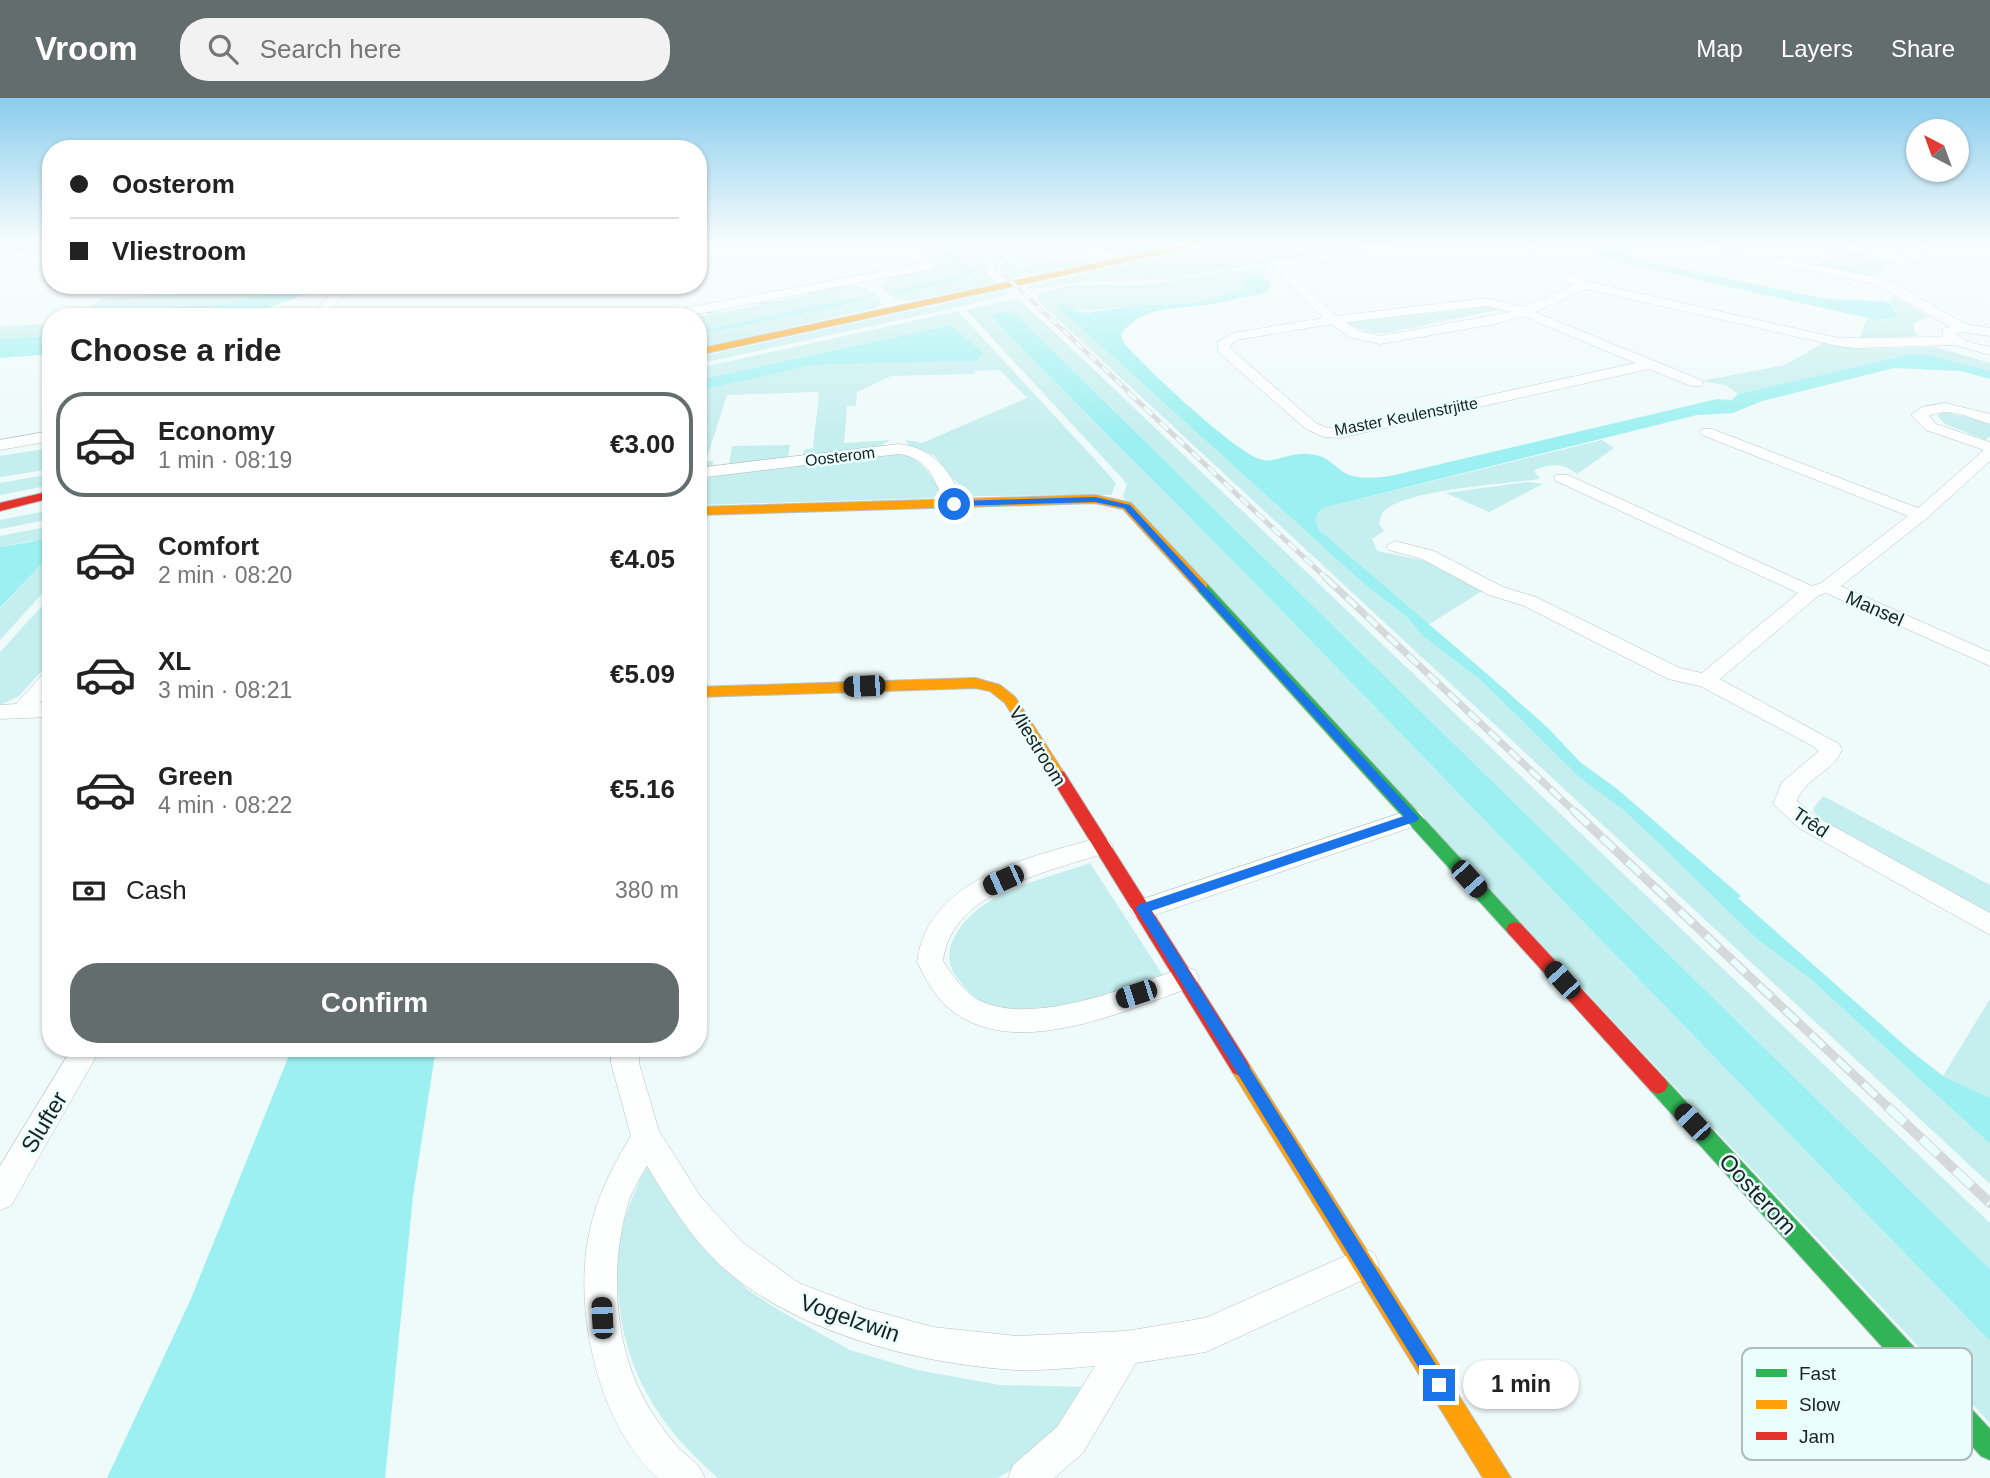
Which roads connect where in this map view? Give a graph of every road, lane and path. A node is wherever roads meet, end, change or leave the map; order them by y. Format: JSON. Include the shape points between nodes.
{"nodes":[{"id":1,"x":901,"y":308,"type":"edge"},
{"id":2,"x":1321,"y":308,"type":"edge"},
{"id":3,"x":1432,"y":308,"type":"edge"},
{"id":4,"x":1510,"y":308,"type":"edge"},
{"id":5,"x":1532,"y":308,"type":"edge"},
{"id":6,"x":1689,"y":308,"type":"edge"},
{"id":7,"x":1928,"y":308,"type":"edge"},
{"id":8,"x":1524,"y":312,"type":"junction"},
{"id":9,"x":1333,"y":320,"type":"junction"},
{"id":10,"x":1961,"y":328,"type":"junction"},
{"id":11,"x":1990,"y":332,"type":"edge"},
{"id":12,"x":1954,"y":341,"type":"junction"},
{"id":13,"x":707,"y":350,"type":"edge"},
{"id":14,"x":1990,"y":351,"type":"edge"},
{"id":15,"x":1651,"y":364,"type":"junction"},
{"id":16,"x":1696,"y":383,"type":"dead end"},
{"id":17,"x":1990,"y":419,"type":"edge"},
{"id":18,"x":1707,"y":432,"type":"dead end"},
{"id":19,"x":42,"y":438,"type":"edge"},
{"id":20,"x":0,"y":445,"type":"edge"},
{"id":21,"x":1990,"y":447,"type":"edge"},
{"id":22,"x":1990,"y":453,"type":"edge"},
{"id":23,"x":707,"y":472,"type":"edge"},
{"id":24,"x":1562,"y":478,"type":"dead end"},
{"id":25,"x":42,"y":492,"type":"edge"},
{"id":26,"x":42,"y":494,"type":"edge"},
{"id":27,"x":0,"y":498,"type":"edge"},
{"id":28,"x":954,"y":504,"type":"junction"},
{"id":29,"x":0,"y":507,"type":"edge"},
{"id":30,"x":707,"y":511,"type":"edge"},
{"id":31,"x":1920,"y":515,"type":"junction"},
{"id":32,"x":1395,"y":546,"type":"dead end"},
{"id":33,"x":1820,"y":590,"type":"junction"},
{"id":34,"x":1990,"y":660,"type":"edge"},
{"id":35,"x":1706,"y":680,"type":"junction"},
{"id":36,"x":42,"y":688,"type":"edge"},
{"id":37,"x":707,"y":692,"type":"edge"},
{"id":38,"x":42,"y":710,"type":"edge"},
{"id":39,"x":22,"y":711,"type":"junction"},
{"id":40,"x":0,"y":712,"type":"edge"},
{"id":41,"x":1413,"y":818,"type":"junction"},
{"id":42,"x":1101,"y":846,"type":"junction"},
{"id":43,"x":1143,"y":909,"type":"junction"},
{"id":44,"x":1990,"y":925,"type":"edge"},
{"id":45,"x":1186,"y":978,"type":"junction"},
{"id":46,"x":83,"y":1057,"type":"edge"},
{"id":47,"x":625,"y":1057,"type":"edge"},
{"id":48,"x":646,"y":1137,"type":"junction"},
{"id":49,"x":0,"y":1195,"type":"edge"},
{"id":50,"x":1363,"y":1264,"type":"junction"},
{"id":51,"x":1126,"y":1348,"type":"junction"},
{"id":52,"x":1899,"y":1348,"type":"edge"},
{"id":53,"x":1972,"y":1427,"type":"edge"},
{"id":54,"x":1990,"y":1447,"type":"edge"},
{"id":55,"x":687,"y":1478,"type":"edge"},
{"id":56,"x":1026,"y":1478,"type":"edge"},
{"id":57,"x":1498,"y":1478,"type":"edge"}],
"edges":[{"from":1,"to":13,"type":"street"},
{"from":2,"to":9,"type":"street"},
{"from":3,"to":9,"type":"street"},
{"from":4,"to":8,"type":"street"},
{"from":5,"to":8,"type":"street"},
{"from":6,"to":12,"type":"street","via":[[1838,342]]},
{"from":7,"to":10,"type":"street"},
{"from":8,"to":9,"type":"street","via":[[1380,340],[1354,334]]},
{"from":8,"to":15,"type":"street"},
{"from":9,"to":15,"type":"street","name":"Master Keulenstrjitte","via":[[1233,337],[1224,342],[1223,349],[1311,426],[1340,433]]},
{"from":10,"to":11,"type":"street"},
{"from":10,"to":12,"type":"street","via":[[1948,332]]},
{"from":12,"to":14,"type":"street"},
{"from":15,"to":16,"type":"street"},
{"from":17,"to":21,"type":"street","via":[[1956,408],[1931,407],[1919,415],[1931,427]]},
{"from":18,"to":31,"type":"street"},
{"from":19,"to":20,"type":"street"},
{"from":22,"to":31,"type":"street","name":"Mansel"},
{"from":23,"to":28,"type":"street","name":"Oosterom","via":[[909,450],[927,458]]},
{"from":24,"to":33,"type":"street"},
{"from":25,"to":27,"type":"street"},
{"from":26,"to":29,"type":"street"},
{"from":28,"to":30,"type":"street","name":"Oosterom"},
{"from":28,"to":41,"type":"street","name":"Oosterom","via":[[1095,499],[1127,506]]},
{"from":31,"to":33,"type":"street","name":"Mansel"},
{"from":32,"to":35,"type":"street","name":"Trêd","via":[[1428,555],[1496,591],[1529,601],[1675,674]]},
{"from":33,"to":34,"type":"street","name":"Mansel"},
{"from":33,"to":35,"type":"street"},
{"from":35,"to":44,"type":"street","name":"Trêd","via":[[1831,749],[1790,788],[1786,804],[1807,822]]},
{"from":36,"to":39,"type":"street"},
{"from":37,"to":42,"type":"street","name":"Vliestroom","via":[[975,683],[995,688],[1010,700]]},
{"from":38,"to":39,"type":"street"},
{"from":39,"to":40,"type":"street"},
{"from":41,"to":43,"type":"street"},
{"from":41,"to":52,"type":"street","name":"Oosterom"},
{"from":42,"to":43,"type":"street","name":"Vliestroom"},
{"from":42,"to":45,"type":"street","via":[[1020,872],[957,908],[935,937],[930,962],[946,988],[967,1007],[996,1019],[1041,1019],[1086,1010]]},
{"from":43,"to":45,"type":"street","name":"Vliestroom"},
{"from":45,"to":50,"type":"street","name":"Vliestroom"},
{"from":46,"to":49,"type":"street","name":"Slufter"},
{"from":47,"to":48,"type":"street","name":"Vogelzwin"},
{"from":48,"to":51,"type":"street","name":"Vogelzwin","via":[[691,1208],[731,1253],[788,1296],[864,1325],[933,1344],[1017,1353]]},
{"from":48,"to":55,"type":"street","via":[[612,1202],[599,1257],[602,1318],[622,1396],[659,1454]]},
{"from":50,"to":51,"type":"street","name":"Vogelzwin","via":[[1206,1335]]},
{"from":50,"to":57,"type":"street","name":"Vliestroom"},
{"from":51,"to":56,"type":"street","via":[[1070,1440]]},
{"from":53,"to":54,"type":"street","name":"Oosterom"}]}
